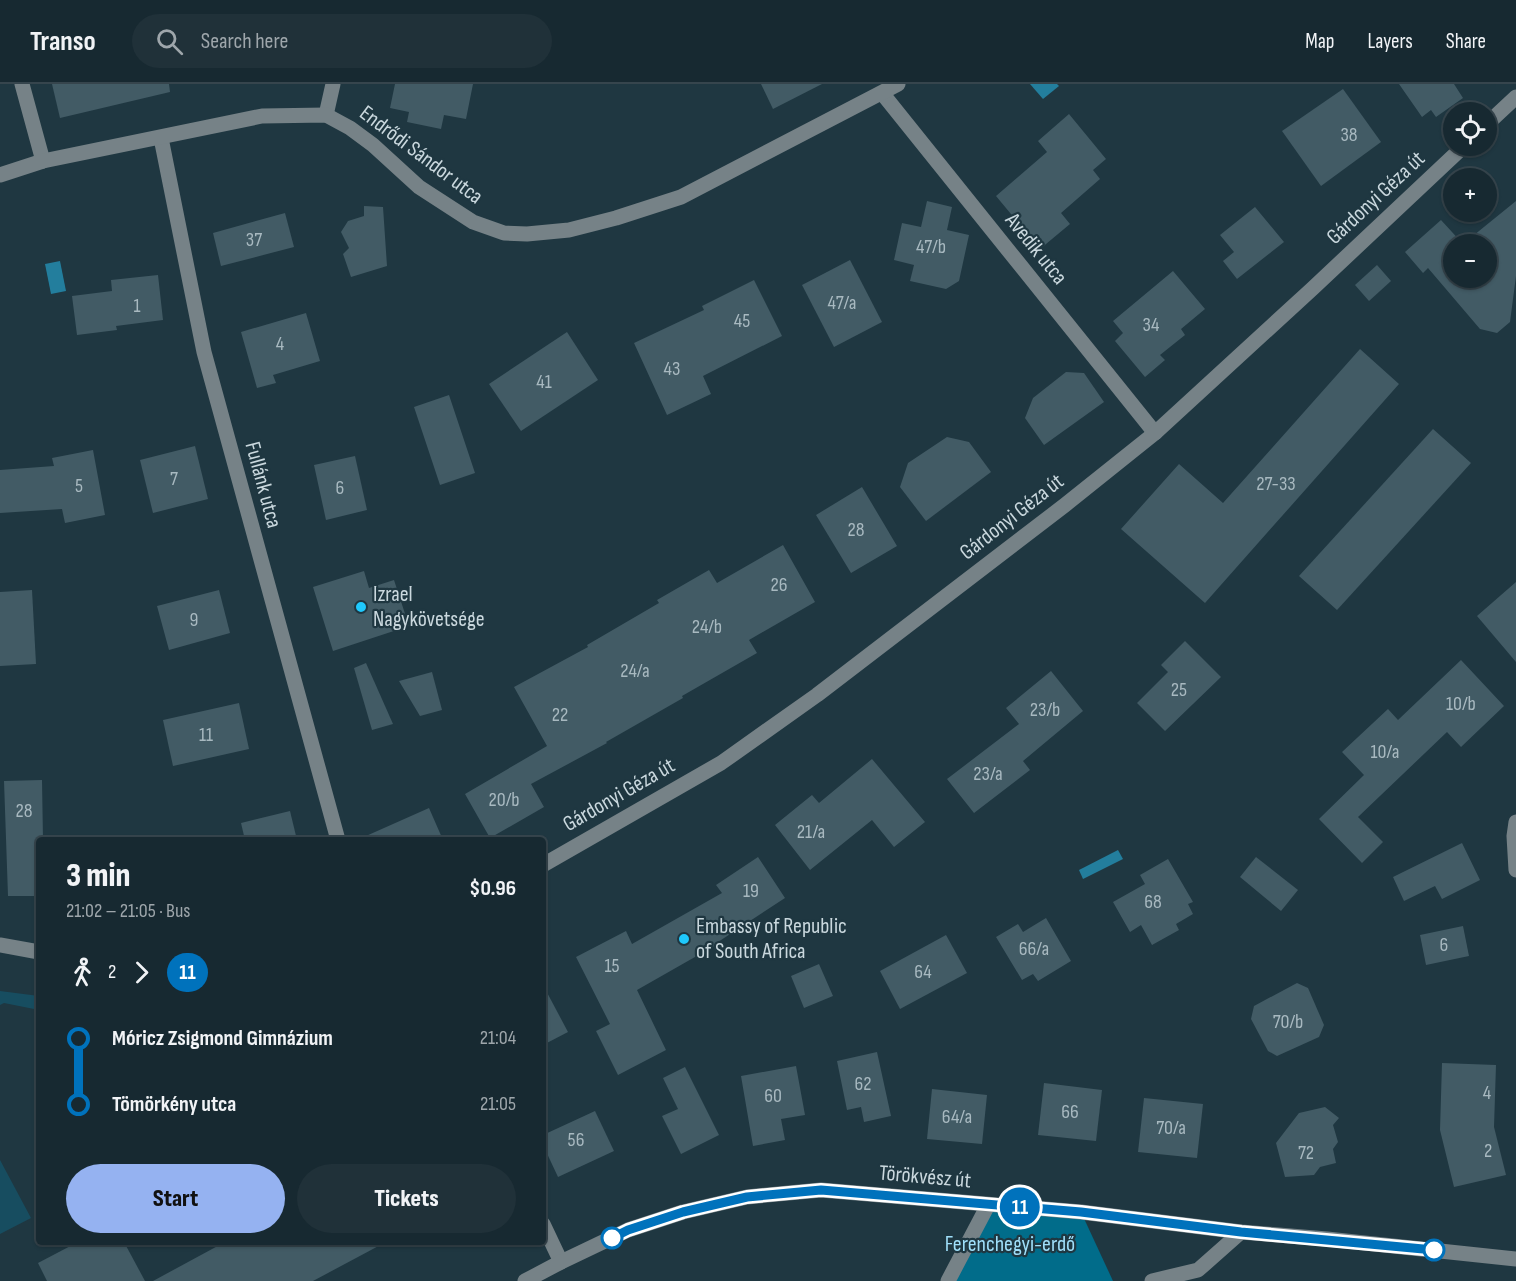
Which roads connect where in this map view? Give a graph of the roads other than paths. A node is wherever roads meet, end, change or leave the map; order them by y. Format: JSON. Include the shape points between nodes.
{"nodes":[{"id":1,"x":22,"y":84,"type":"edge"},
{"id":2,"x":333,"y":84,"type":"edge"},
{"id":3,"x":898,"y":84,"type":"edge"},
{"id":4,"x":882,"y":93,"type":"junction"},
{"id":5,"x":1516,"y":97,"type":"edge"},
{"id":6,"x":1497,"y":114,"type":"edge"},
{"id":7,"x":326,"y":115,"type":"junction"},
{"id":8,"x":161,"y":138,"type":"junction"},
{"id":9,"x":1453,"y":156,"type":"edge"},
{"id":10,"x":43,"y":161,"type":"junction"},
{"id":11,"x":0,"y":175,"type":"edge"},
{"id":12,"x":1155,"y":433,"type":"junction"},
{"id":13,"x":1516,"y":822,"type":"edge"},
{"id":14,"x":337,"y":837,"type":"edge"},
{"id":15,"x":546,"y":863,"type":"edge"},
{"id":16,"x":1516,"y":870,"type":"edge"},
{"id":17,"x":0,"y":945,"type":"edge"},
{"id":18,"x":36,"y":951,"type":"edge"},
{"id":19,"x":988,"y":1205,"type":"junction"},
{"id":20,"x":546,"y":1230,"type":"edge"},
{"id":21,"x":1241,"y":1232,"type":"junction"},
{"id":22,"x":1516,"y":1259,"type":"edge"},
{"id":23,"x":561,"y":1262,"type":"junction"},
{"id":24,"x":525,"y":1281,"type":"edge"},
{"id":25,"x":948,"y":1281,"type":"edge"},
{"id":26,"x":1152,"y":1281,"type":"edge"}],
"edges":[{"from":1,"to":10,"type":"street"},
{"from":2,"to":7,"type":"street"},
{"from":3,"to":4,"type":"street","name":"Endrődi Sándor utca"},
{"from":4,"to":7,"type":"street","name":"Endrődi Sándor utca","via":[[681,197],[569,230],[527,234],[504,233],[473,222],[419,187],[350,128]]},
{"from":4,"to":12,"type":"street","name":"Avedik utca"},
{"from":5,"to":6,"type":"street"},
{"from":7,"to":8,"type":"street","name":"Endrődi Sándor utca","via":[[262,116]]},
{"from":8,"to":10,"type":"street","name":"Endrődi Sándor utca"},
{"from":8,"to":14,"type":"street","name":"Fullánk utca","via":[[204,352]]},
{"from":9,"to":12,"type":"street","name":"Gárdonyi Géza út"},
{"from":10,"to":11,"type":"street","name":"Endrődi Sándor utca"},
{"from":12,"to":15,"type":"street","name":"Gárdonyi Géza út","via":[[817,695],[721,763]]},
{"from":13,"to":16,"type":"street"},
{"from":17,"to":18,"type":"street"},
{"from":19,"to":21,"type":"street","name":"Törökvész út"},
{"from":19,"to":23,"type":"street","name":"Törökvész út","via":[[821,1190],[747,1197],[628,1230]]},
{"from":19,"to":25,"type":"street"},
{"from":20,"to":23,"type":"street"},
{"from":21,"to":22,"type":"street","name":"Törökvész út"},
{"from":21,"to":26,"type":"street","via":[[1198,1270]]},
{"from":23,"to":24,"type":"street","name":"Törökvész út"}]}
